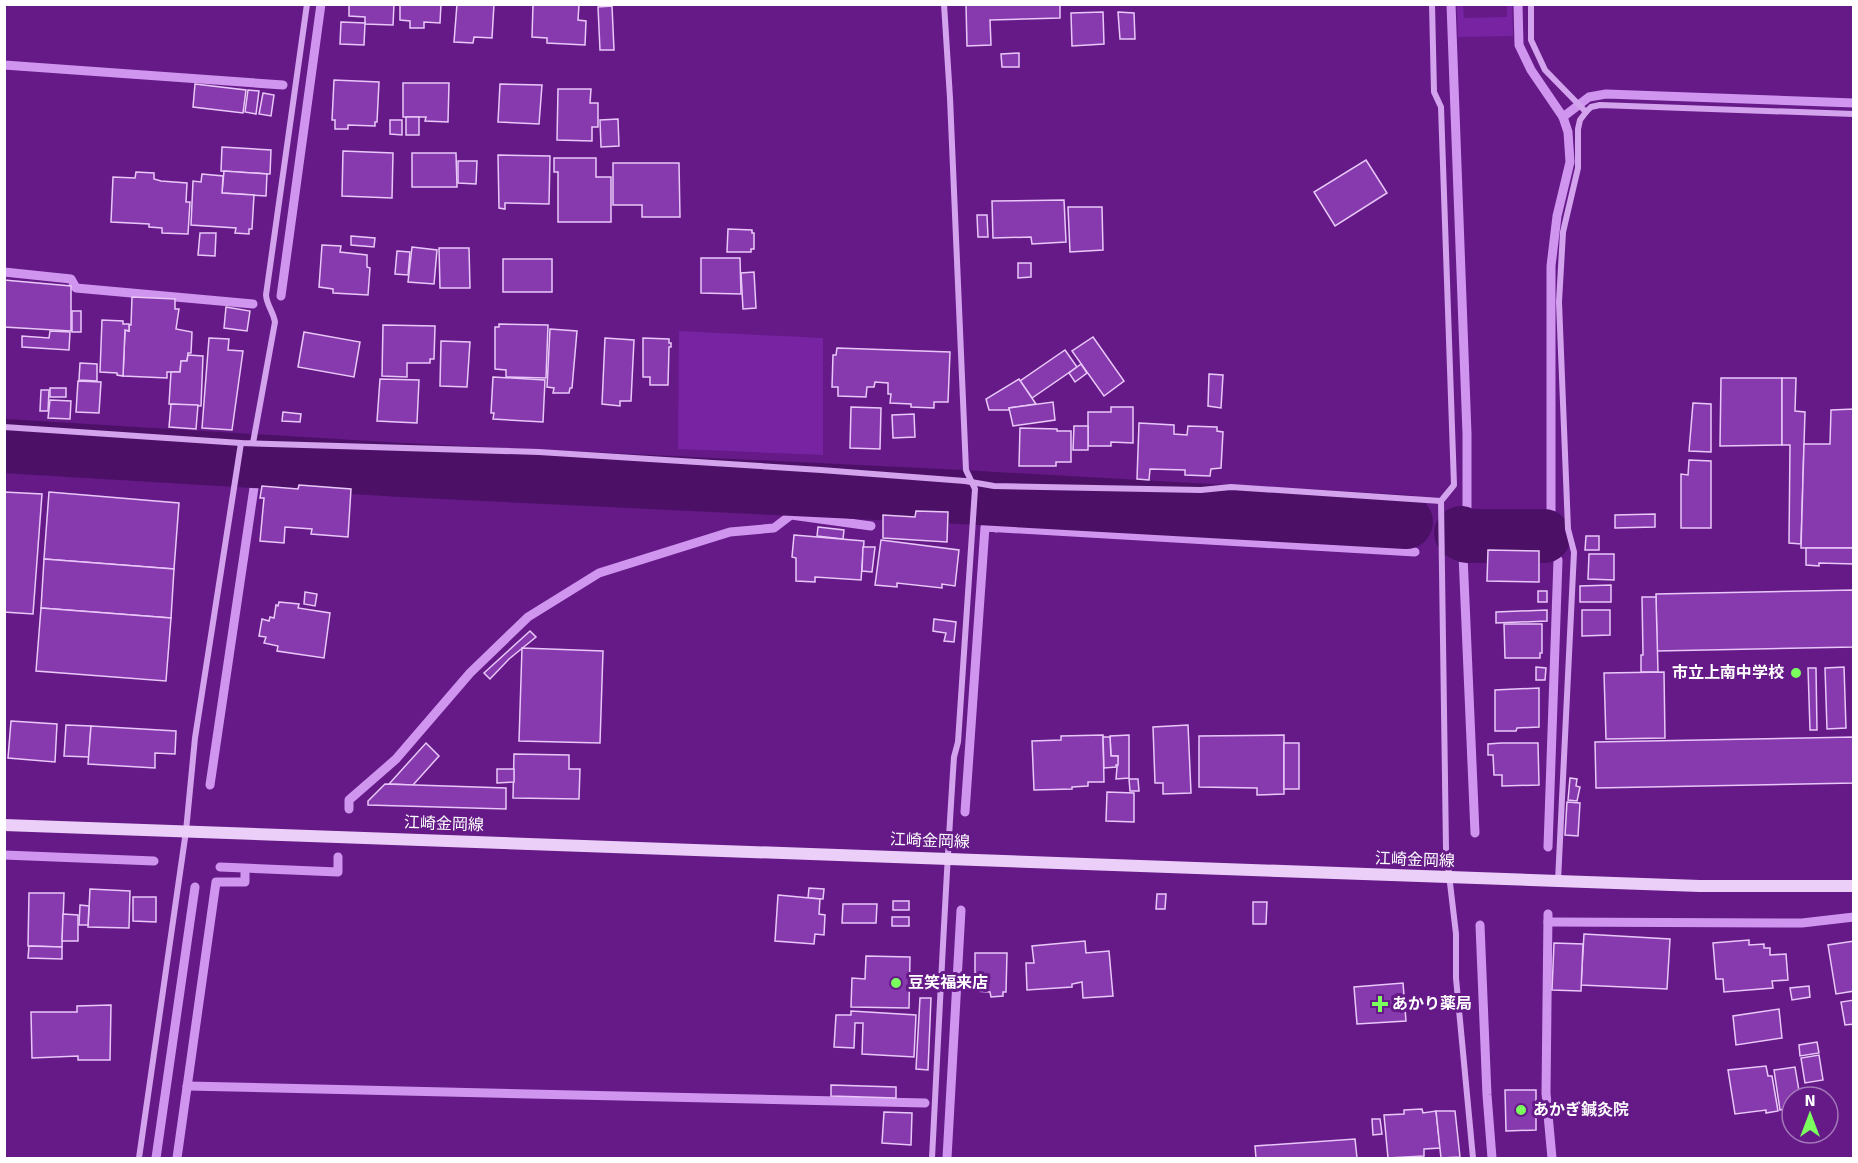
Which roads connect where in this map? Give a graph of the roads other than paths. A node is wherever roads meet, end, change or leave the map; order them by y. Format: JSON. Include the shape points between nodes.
{"nodes":[{"id":1,"x":307,"y":4,"type":"edge"},
{"id":2,"x":944,"y":4,"type":"edge"},
{"id":3,"x":1431,"y":4,"type":"edge"},
{"id":4,"x":1530,"y":4,"type":"edge"},
{"id":5,"x":1584,"y":110,"type":"junction"},
{"id":6,"x":1854,"y":114,"type":"edge"},
{"id":7,"x":4,"y":427,"type":"edge"},
{"id":8,"x":240,"y":443,"type":"junction"},
{"id":9,"x":253,"y":443,"type":"junction"},
{"id":10,"x":974,"y":486,"type":"junction"},
{"id":11,"x":1441,"y":501,"type":"junction"},
{"id":12,"x":4,"y":825,"type":"edge"},
{"id":13,"x":186,"y":831,"type":"junction"},
{"id":14,"x":946,"y":859,"type":"junction"},
{"id":15,"x":1449,"y":878,"type":"junction"},
{"id":16,"x":1558,"y":882,"type":"junction"},
{"id":17,"x":1854,"y":886,"type":"edge"},
{"id":18,"x":138,"y":1158,"type":"edge"},
{"id":19,"x":932,"y":1158,"type":"edge"},
{"id":20,"x":1473,"y":1158,"type":"edge"}],
"edges":[{"from":1,"to":9,"type":"street","via":[[266,295],[275,322]]},
{"from":2,"to":10,"type":"street","via":[[966,470]]},
{"from":3,"to":11,"type":"street","via":[[1434,92],[1441,107],[1454,485]]},
{"from":4,"to":5,"type":"street","via":[[1531,40],[1545,70]]},
{"from":5,"to":6,"type":"street","via":[[1600,105]]},
{"from":5,"to":16,"type":"street","via":[[1578,129],[1578,168],[1563,232],[1559,302],[1568,529],[1574,552]]},
{"from":7,"to":8,"type":"street"},
{"from":8,"to":9,"type":"street"},
{"from":8,"to":13,"type":"street","via":[[195,738]]},
{"from":9,"to":10,"type":"street","via":[[540,452],[821,470]]},
{"from":10,"to":11,"type":"street","via":[[1231,487]]},
{"from":10,"to":14,"type":"street","via":[[958,742]]},
{"from":11,"to":15,"type":"street"},
{"from":12,"to":13,"type":"main road","name":"江崎金岡線"},
{"from":13,"to":14,"type":"main road","name":"江崎金岡線"},
{"from":13,"to":18,"type":"street"},
{"from":14,"to":15,"type":"main road","name":"江崎金岡線"},
{"from":14,"to":19,"type":"street"},
{"from":15,"to":16,"type":"main road","name":"江崎金岡線"},
{"from":15,"to":20,"type":"street"},
{"from":16,"to":17,"type":"main road","name":"江崎金岡線"}]}
